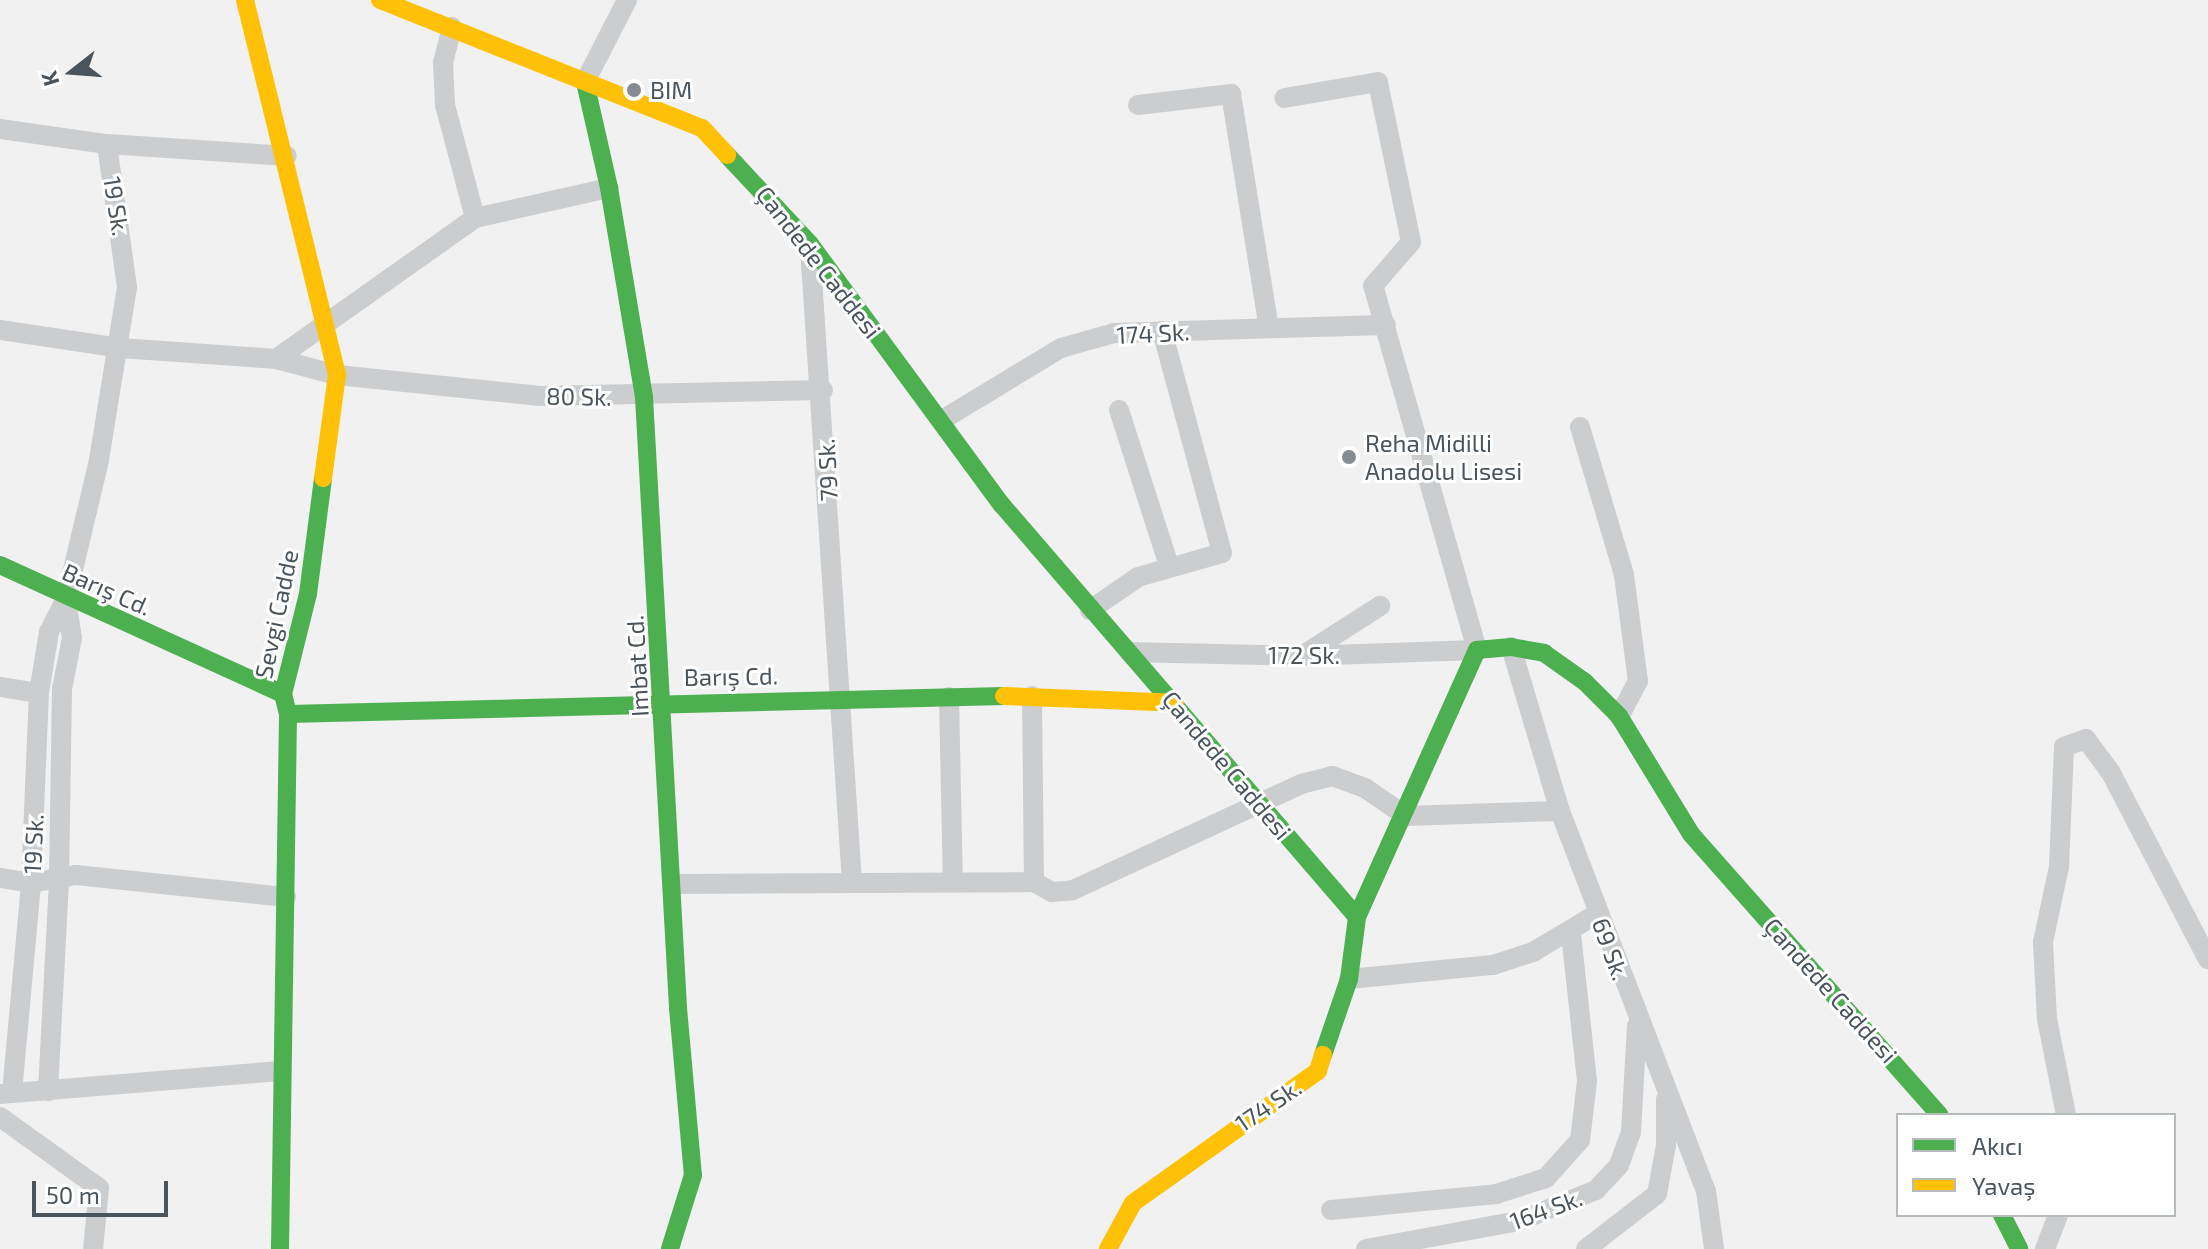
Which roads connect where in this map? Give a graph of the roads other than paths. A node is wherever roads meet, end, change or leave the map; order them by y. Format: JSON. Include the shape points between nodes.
{"nodes":[{"id":1,"x":245,"y":0,"type":"edge"},
{"id":2,"x":380,"y":0,"type":"edge"},
{"id":3,"x":627,"y":0,"type":"edge"},
{"id":4,"x":452,"y":27,"type":"junction"},
{"id":5,"x":585,"y":82,"type":"junction"},
{"id":6,"x":1284,"y":98,"type":"dead end"},
{"id":7,"x":1138,"y":105,"type":"dead end"},
{"id":8,"x":0,"y":129,"type":"edge"},
{"id":9,"x":107,"y":144,"type":"junction"},
{"id":10,"x":287,"y":156,"type":"junction"},
{"id":11,"x":609,"y":188,"type":"junction"},
{"id":12,"x":475,"y":218,"type":"junction"},
{"id":13,"x":810,"y":244,"type":"junction"},
{"id":14,"x":325,"y":322,"type":"junction"},
{"id":15,"x":1386,"y":325,"type":"junction"},
{"id":16,"x":1269,"y":328,"type":"junction"},
{"id":17,"x":0,"y":330,"type":"edge"},
{"id":18,"x":1162,"y":331,"type":"junction"},
{"id":19,"x":120,"y":348,"type":"junction"},
{"id":20,"x":276,"y":359,"type":"junction"},
{"id":21,"x":337,"y":375,"type":"junction"},
{"id":22,"x":823,"y":390,"type":"junction"},
{"id":23,"x":644,"y":397,"type":"junction"},
{"id":24,"x":1119,"y":410,"type":"dead end"},
{"id":25,"x":942,"y":420,"type":"junction"},
{"id":26,"x":1580,"y":427,"type":"dead end"},
{"id":27,"x":0,"y":565,"type":"edge"},
{"id":28,"x":1169,"y":566,"type":"junction"},
{"id":29,"x":66,"y":599,"type":"junction"},
{"id":30,"x":1380,"y":606,"type":"dead end"},
{"id":31,"x":1090,"y":610,"type":"junction"},
{"id":32,"x":1511,"y":647,"type":"junction"},
{"id":33,"x":1477,"y":650,"type":"junction"},
{"id":34,"x":1130,"y":652,"type":"junction"},
{"id":35,"x":1302,"y":656,"type":"junction"},
{"id":36,"x":0,"y":687,"type":"edge"},
{"id":37,"x":39,"y":693,"type":"junction"},
{"id":38,"x":283,"y":694,"type":"junction"},
{"id":39,"x":1032,"y":696,"type":"junction"},
{"id":40,"x":840,"y":697,"type":"junction"},
{"id":41,"x":949,"y":697,"type":"junction"},
{"id":42,"x":663,"y":702,"type":"junction"},
{"id":43,"x":1175,"y":703,"type":"junction"},
{"id":44,"x":288,"y":714,"type":"junction"},
{"id":45,"x":1619,"y":716,"type":"junction"},
{"id":46,"x":1261,"y":806,"type":"junction"},
{"id":47,"x":1560,"y":811,"type":"junction"},
{"id":48,"x":1406,"y":816,"type":"junction"},
{"id":49,"x":0,"y":878,"type":"edge"},
{"id":50,"x":59,"y":880,"type":"junction"},
{"id":51,"x":852,"y":882,"type":"junction"},
{"id":52,"x":953,"y":882,"type":"junction"},
{"id":53,"x":1034,"y":882,"type":"junction"},
{"id":54,"x":31,"y":883,"type":"junction"},
{"id":55,"x":673,"y":884,"type":"junction"},
{"id":56,"x":286,"y":897,"type":"junction"},
{"id":57,"x":1597,"y":914,"type":"junction"},
{"id":58,"x":1357,"y":917,"type":"junction"},
{"id":59,"x":1571,"y":934,"type":"junction"},
{"id":60,"x":2208,"y":959,"type":"edge"},
{"id":61,"x":1349,"y":979,"type":"junction"},
{"id":62,"x":1638,"y":1022,"type":"junction"},
{"id":63,"x":281,"y":1071,"type":"junction"},
{"id":64,"x":1666,"y":1083,"type":"junction"},
{"id":65,"x":48,"y":1091,"type":"junction"},
{"id":66,"x":6,"y":1094,"type":"edge"},
{"id":67,"x":1938,"y":1113,"type":"edge"},
{"id":68,"x":2066,"y":1113,"type":"edge"},
{"id":69,"x":0,"y":1117,"type":"edge"},
{"id":70,"x":1331,"y":1210,"type":"dead end"},
{"id":71,"x":2003,"y":1217,"type":"edge"},
{"id":72,"x":2057,"y":1217,"type":"edge"},
{"id":73,"x":93,"y":1249,"type":"edge"},
{"id":74,"x":280,"y":1249,"type":"edge"},
{"id":75,"x":670,"y":1249,"type":"edge"},
{"id":76,"x":1108,"y":1249,"type":"edge"},
{"id":77,"x":1366,"y":1249,"type":"edge"},
{"id":78,"x":1586,"y":1249,"type":"edge"},
{"id":79,"x":1714,"y":1249,"type":"edge"},
{"id":80,"x":2019,"y":1249,"type":"edge"},
{"id":81,"x":2045,"y":1249,"type":"edge"}],
"edges":[{"from":1,"to":10,"type":"street","name":"Sevgi Cadde"},
{"from":2,"to":4,"type":"street","name":"Çandede Caddesi"},
{"from":3,"to":5,"type":"street"},
{"from":4,"to":5,"type":"street","name":"Çandede Caddesi"},
{"from":4,"to":12,"type":"street","via":[[443,62],[445,105]]},
{"from":5,"to":11,"type":"street","name":"Imbat Cd."},
{"from":5,"to":13,"type":"street","name":"Çandede Caddesi","via":[[702,128]]},
{"from":6,"to":15,"type":"street","via":[[1378,82],[1411,242],[1373,286]]},
{"from":7,"to":16,"type":"street","via":[[1231,94]]},
{"from":8,"to":9,"type":"street"},
{"from":9,"to":10,"type":"street"},
{"from":9,"to":19,"type":"street","name":"19 Sk.","via":[[126,264]]},
{"from":10,"to":14,"type":"street","name":"Sevgi Cadde"},
{"from":11,"to":12,"type":"street"},
{"from":11,"to":23,"type":"street","name":"Imbat Cd."},
{"from":12,"to":14,"type":"street"},
{"from":13,"to":22,"type":"street","name":"79 Sk."},
{"from":13,"to":25,"type":"street","name":"Çandede Caddesi"},
{"from":14,"to":20,"type":"street"},
{"from":14,"to":21,"type":"street","name":"Sevgi Cadde"},
{"from":15,"to":16,"type":"street","name":"174 Sk."},
{"from":15,"to":33,"type":"street"},
{"from":16,"to":18,"type":"street","name":"174 Sk."},
{"from":17,"to":19,"type":"street","name":"80 Sk."},
{"from":18,"to":25,"type":"street","name":"174 Sk.","via":[[1114,333],[1061,348]]},
{"from":18,"to":28,"type":"street","via":[[1222,553]]},
{"from":19,"to":20,"type":"street","name":"80 Sk."},
{"from":19,"to":29,"type":"street","name":"19 Sk."},
{"from":20,"to":21,"type":"street","name":"80 Sk."},
{"from":21,"to":23,"type":"street","name":"80 Sk.","via":[[540,396]]},
{"from":21,"to":38,"type":"street","name":"Sevgi Cadde","via":[[308,594]]},
{"from":22,"to":23,"type":"street","name":"80 Sk."},
{"from":22,"to":40,"type":"street","name":"79 Sk."},
{"from":23,"to":42,"type":"street","name":"Imbat Cd."},
{"from":24,"to":28,"type":"street"},
{"from":25,"to":31,"type":"street","name":"Çandede Caddesi","via":[[1002,505]]},
{"from":26,"to":45,"type":"street","via":[[1624,575],[1638,681]]},
{"from":27,"to":29,"type":"street","name":"Barış Cd."},
{"from":28,"to":31,"type":"street","via":[[1138,577]]},
{"from":29,"to":37,"type":"street","name":"19 Sk.","via":[[49,632]]},
{"from":29,"to":38,"type":"street","name":"Barış Cd."},
{"from":29,"to":50,"type":"street","name":"19 Sk.","via":[[72,638],[62,689]]},
{"from":30,"to":35,"type":"street"},
{"from":31,"to":34,"type":"street","name":"Çandede Caddesi"},
{"from":32,"to":33,"type":"street","name":"Çandede Caddesi"},
{"from":32,"to":45,"type":"street","name":"Çandede Caddesi","via":[[1544,653],[1585,682]]},
{"from":32,"to":47,"type":"street","name":"69 Sk."},
{"from":33,"to":35,"type":"street","name":"172 Sk."},
{"from":33,"to":48,"type":"street"},
{"from":34,"to":35,"type":"street","name":"172 Sk."},
{"from":34,"to":43,"type":"street","name":"Çandede Caddesi"},
{"from":36,"to":37,"type":"street"},
{"from":37,"to":54,"type":"street","name":"19 Sk."},
{"from":38,"to":44,"type":"street","name":"Sevgi Cadde"},
{"from":39,"to":41,"type":"street","name":"Barış Cd."},
{"from":39,"to":43,"type":"street","name":"Barış Cd."},
{"from":39,"to":53,"type":"street"},
{"from":40,"to":41,"type":"street","name":"Barış Cd."},
{"from":40,"to":42,"type":"street","name":"Barış Cd."},
{"from":40,"to":51,"type":"street","name":"79 Sk."},
{"from":41,"to":52,"type":"street"},
{"from":42,"to":44,"type":"street","name":"Barış Cd."},
{"from":42,"to":55,"type":"street","name":"Imbat Cd."},
{"from":43,"to":46,"type":"street","name":"Çandede Caddesi"},
{"from":44,"to":56,"type":"street","name":"Sevgi Cadde"},
{"from":45,"to":67,"type":"street","name":"Çandede Caddesi","via":[[1691,834]]},
{"from":46,"to":48,"type":"street","via":[[1301,784],[1332,776],[1365,788]]},
{"from":46,"to":53,"type":"street","via":[[1073,890],[1052,892]]},
{"from":46,"to":58,"type":"street","name":"Çandede Caddesi"},
{"from":47,"to":48,"type":"street"},
{"from":47,"to":57,"type":"street","name":"69 Sk."},
{"from":48,"to":58,"type":"street"},
{"from":49,"to":54,"type":"street"},
{"from":50,"to":54,"type":"street"},
{"from":50,"to":56,"type":"street","via":[[76,875]]},
{"from":50,"to":65,"type":"street","name":"19 Sk."},
{"from":51,"to":52,"type":"street"},
{"from":51,"to":55,"type":"street"},
{"from":52,"to":53,"type":"street"},
{"from":54,"to":66,"type":"street","name":"19 Sk."},
{"from":55,"to":75,"type":"street","name":"Imbat Cd.","via":[[693,1175]]},
{"from":56,"to":63,"type":"street","name":"Sevgi Cadde"},
{"from":57,"to":59,"type":"street"},
{"from":57,"to":62,"type":"street","name":"69 Sk."},
{"from":58,"to":61,"type":"street","name":"174 Sk."},
{"from":59,"to":61,"type":"street","via":[[1493,965]]},
{"from":59,"to":70,"type":"street","via":[[1587,1081],[1580,1140],[1546,1178],[1496,1194]]},
{"from":60,"to":68,"type":"street","via":[[2111,773],[2086,739],[2064,747],[2059,867],[2043,942],[2047,1019]]},
{"from":61,"to":76,"type":"street","name":"174 Sk.","via":[[1318,1071],[1133,1203]]},
{"from":62,"to":64,"type":"street","name":"69 Sk."},
{"from":62,"to":77,"type":"street","name":"164 Sk.","via":[[1631,1132],[1619,1165],[1596,1190],[1519,1221]]},
{"from":63,"to":65,"type":"street"},
{"from":63,"to":74,"type":"street","name":"Sevgi Cadde"},
{"from":64,"to":78,"type":"street","via":[[1666,1145],[1657,1194]]},
{"from":64,"to":79,"type":"street","name":"69 Sk.","via":[[1706,1191]]},
{"from":65,"to":66,"type":"street"},
{"from":69,"to":73,"type":"street","via":[[99,1188]]},
{"from":71,"to":80,"type":"street"},
{"from":72,"to":81,"type":"street"}]}
